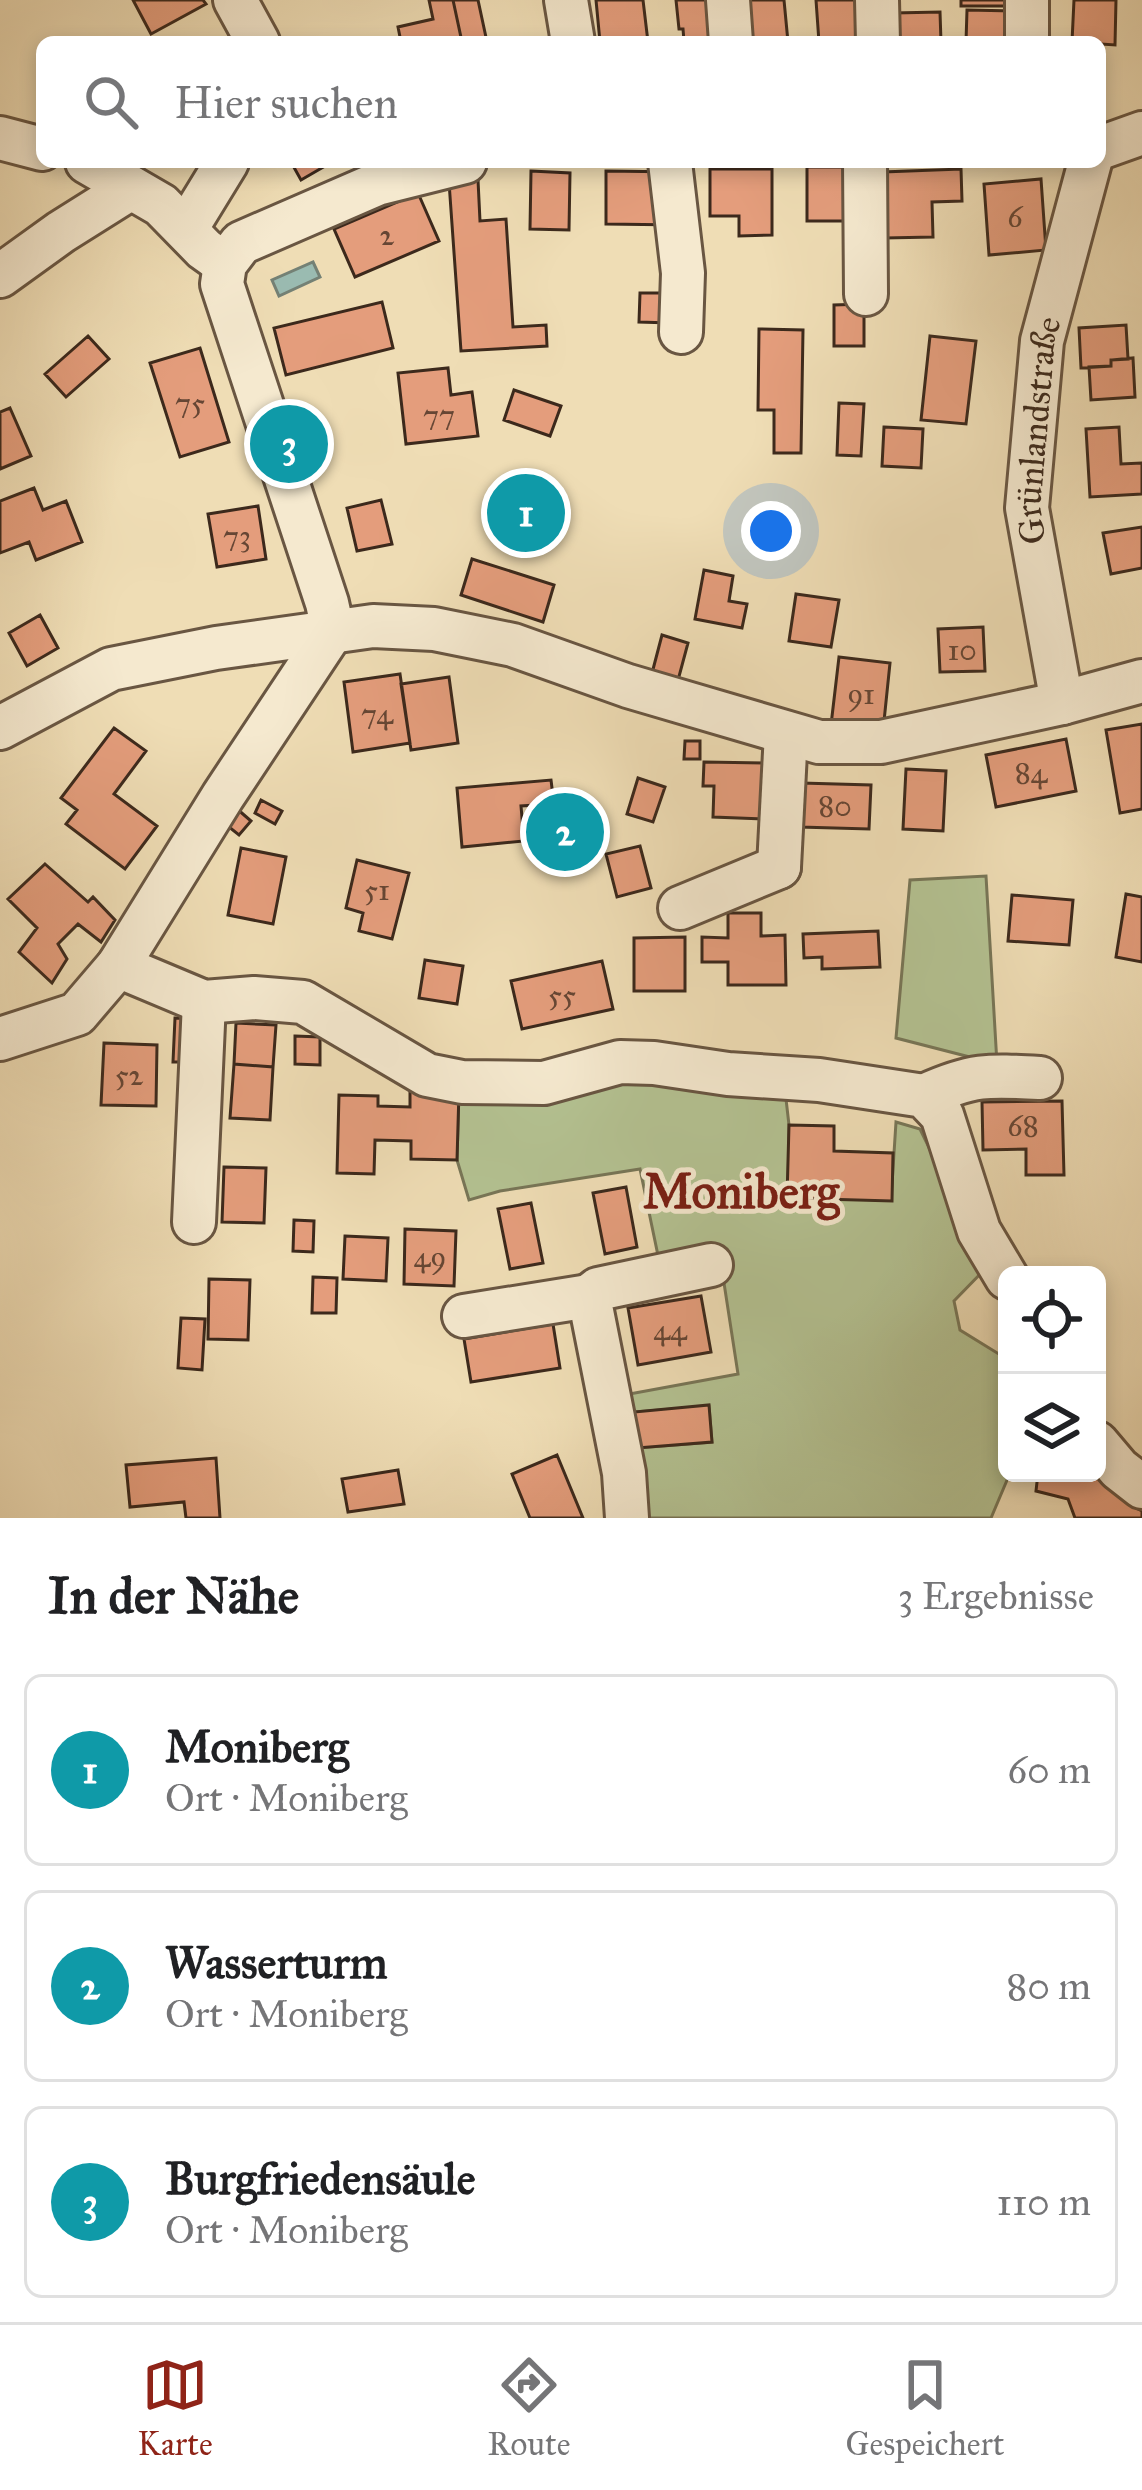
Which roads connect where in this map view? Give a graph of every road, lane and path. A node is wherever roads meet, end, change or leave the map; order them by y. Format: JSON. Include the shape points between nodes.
{"nodes":[{"id":1,"x":235,"y":0,"type":"edge"},
{"id":2,"x":566,"y":0,"type":"edge"},
{"id":3,"x":728,"y":0,"type":"edge"},
{"id":4,"x":877,"y":0,"type":"edge"},
{"id":5,"x":1027,"y":0,"type":"edge"},
{"id":6,"x":255,"y":36,"type":"edge"},
{"id":7,"x":572,"y":36,"type":"edge"},
{"id":8,"x":731,"y":36,"type":"edge"},
{"id":9,"x":878,"y":36,"type":"edge"},
{"id":10,"x":1027,"y":36,"type":"edge"},
{"id":11,"x":1142,"y":133,"type":"edge"},
{"id":12,"x":0,"y":138,"type":"edge"},
{"id":13,"x":1106,"y":146,"type":"edge"},
{"id":14,"x":36,"y":147,"type":"edge"},
{"id":15,"x":97,"y":168,"type":"edge"},
{"id":16,"x":223,"y":168,"type":"edge"},
{"id":17,"x":442,"y":168,"type":"edge"},
{"id":18,"x":671,"y":168,"type":"edge"},
{"id":19,"x":865,"y":168,"type":"edge"},
{"id":20,"x":1088,"y":168,"type":"edge"},
{"id":21,"x":131,"y":188,"type":"junction"},
{"id":22,"x":186,"y":229,"type":"junction"},
{"id":23,"x":225,"y":264,"type":"junction"},
{"id":24,"x":0,"y":276,"type":"edge"},
{"id":25,"x":866,"y":294,"type":"dead end"},
{"id":26,"x":681,"y":332,"type":"dead end"},
{"id":27,"x":333,"y":630,"type":"junction"},
{"id":28,"x":1142,"y":681,"type":"edge"},
{"id":29,"x":1062,"y":703,"type":"junction"},
{"id":30,"x":0,"y":728,"type":"edge"},
{"id":31,"x":786,"y":733,"type":"junction"},
{"id":32,"x":680,"y":908,"type":"dead end"},
{"id":33,"x":118,"y":965,"type":"junction"},
{"id":34,"x":204,"y":1002,"type":"junction"},
{"id":35,"x":0,"y":1039,"type":"edge"},
{"id":36,"x":1040,"y":1078,"type":"dead end"},
{"id":37,"x":924,"y":1096,"type":"junction"},
{"id":38,"x":194,"y":1222,"type":"dead end"},
{"id":39,"x":711,"y":1265,"type":"dead end"},
{"id":40,"x":1000,"y":1266,"type":"edge"},
{"id":41,"x":589,"y":1296,"type":"junction"},
{"id":42,"x":464,"y":1316,"type":"dead end"},
{"id":43,"x":1106,"y":1454,"type":"edge"},
{"id":44,"x":1142,"y":1487,"type":"edge"},
{"id":45,"x":628,"y":1518,"type":"edge"}],
"edges":[{"from":1,"to":6,"type":"street"},
{"from":2,"to":7,"type":"street"},
{"from":3,"to":8,"type":"street"},
{"from":4,"to":9,"type":"street"},
{"from":5,"to":10,"type":"street"},
{"from":11,"to":13,"type":"street"},
{"from":12,"to":14,"type":"street"},
{"from":15,"to":21,"type":"street"},
{"from":16,"to":22,"type":"street"},
{"from":17,"to":23,"type":"street","via":[[377,184],[241,243]]},
{"from":18,"to":26,"type":"street"},
{"from":19,"to":25,"type":"street"},
{"from":20,"to":29,"type":"street","name":"Grünlandstraße","via":[[1042,341],[1027,508]]},
{"from":21,"to":22,"type":"street"},
{"from":21,"to":24,"type":"street"},
{"from":22,"to":23,"type":"street"},
{"from":23,"to":27,"type":"street","via":[[222,284]]},
{"from":27,"to":30,"type":"street","via":[[111,669]]},
{"from":27,"to":31,"type":"street","via":[[434,629],[513,644]]},
{"from":27,"to":33,"type":"street"},
{"from":28,"to":29,"type":"street"},
{"from":29,"to":31,"type":"street","via":[[881,742]]},
{"from":31,"to":32,"type":"street","via":[[785,872]]},
{"from":33,"to":34,"type":"street"},
{"from":33,"to":35,"type":"street","via":[[76,1014]]},
{"from":34,"to":37,"type":"street","via":[[303,1002],[427,1076],[462,1082],[544,1082],[620,1062],[654,1063]]},
{"from":34,"to":38,"type":"street"},
{"from":36,"to":37,"type":"street","via":[[984,1074]]},
{"from":37,"to":40,"type":"street","via":[[942,1115],[979,1231]]},
{"from":39,"to":41,"type":"street"},
{"from":41,"to":42,"type":"street"},
{"from":41,"to":45,"type":"street"},
{"from":43,"to":44,"type":"street"}]}
